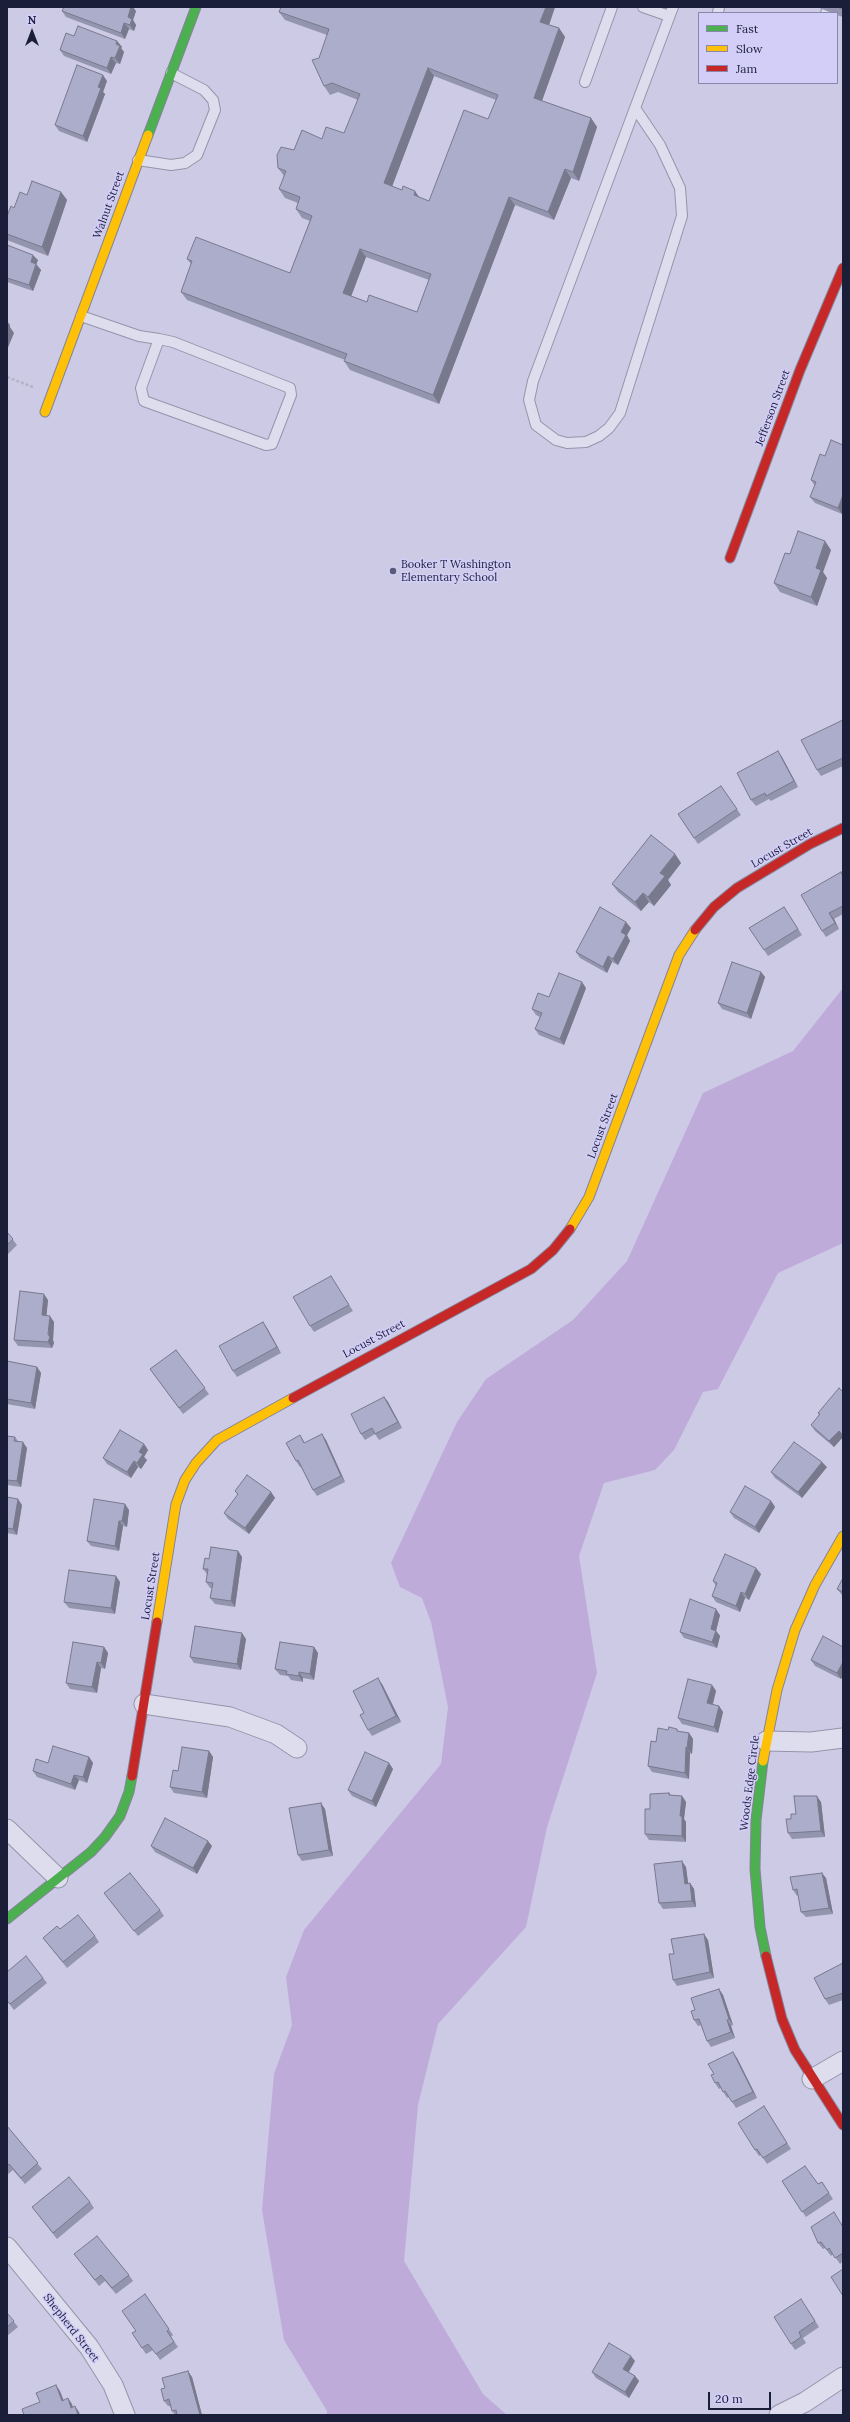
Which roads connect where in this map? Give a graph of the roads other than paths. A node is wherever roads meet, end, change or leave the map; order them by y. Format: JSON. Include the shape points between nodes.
{"nodes":[{"id":1,"x":196,"y":7,"type":"edge"},
{"id":2,"x":612,"y":7,"type":"edge"},
{"id":3,"x":643,"y":7,"type":"edge"},
{"id":4,"x":671,"y":12,"type":"edge"},
{"id":5,"x":171,"y":73,"type":"junction"},
{"id":6,"x":585,"y":82,"type":"dead end"},
{"id":7,"x":635,"y":108,"type":"junction"},
{"id":8,"x":138,"y":160,"type":"junction"},
{"id":9,"x":843,"y":268,"type":"edge"},
{"id":10,"x":81,"y":316,"type":"junction"},
{"id":11,"x":159,"y":339,"type":"junction"},
{"id":12,"x":45,"y":412,"type":"dead end"},
{"id":13,"x":730,"y":558,"type":"dead end"},
{"id":14,"x":843,"y":828,"type":"edge"},
{"id":15,"x":843,"y":1536,"type":"edge"},
{"id":16,"x":144,"y":1704,"type":"junction"},
{"id":17,"x":843,"y":1738,"type":"edge"},
{"id":18,"x":766,"y":1741,"type":"junction"},
{"id":19,"x":297,"y":1748,"type":"dead end"},
{"id":20,"x":7,"y":1829,"type":"edge"},
{"id":21,"x":58,"y":1878,"type":"junction"},
{"id":22,"x":7,"y":1919,"type":"edge"},
{"id":23,"x":843,"y":2061,"type":"edge"},
{"id":24,"x":812,"y":2079,"type":"junction"},
{"id":25,"x":843,"y":2125,"type":"edge"},
{"id":26,"x":7,"y":2247,"type":"edge"},
{"id":27,"x":843,"y":2377,"type":"edge"},
{"id":28,"x":125,"y":2415,"type":"edge"},
{"id":29,"x":778,"y":2415,"type":"edge"}],
"edges":[{"from":1,"to":5,"type":"street","name":"Walnut Street"},
{"from":2,"to":6,"type":"lane"},
{"from":3,"to":4,"type":"lane"},
{"from":4,"to":7,"type":"lane"},
{"from":5,"to":8,"type":"street","name":"Walnut Street"},
{"from":5,"to":8,"type":"lane","via":[[204,90],[213,100],[215,110],[197,155],[185,163],[171,165]]},
{"from":7,"to":7,"type":"lane","via":[[660,145],[680,188],[682,216],[620,413],[599,436],[586,442],[567,444],[556,440],[536,425],[529,400],[533,381]]},
{"from":8,"to":10,"type":"street","name":"Walnut Street"},
{"from":9,"to":13,"type":"street","name":"Jefferson Street","via":[[800,370]]},
{"from":10,"to":11,"type":"lane","via":[[139,336]]},
{"from":10,"to":12,"type":"street","name":"Walnut Street"},
{"from":11,"to":11,"type":"lane","via":[[173,342],[290,388],[291,395],[272,444],[266,445],[144,401],[141,388]]},
{"from":14,"to":16,"type":"street","name":"Locust Street","via":[[810,844],[737,888],[714,907],[695,929],[680,955],[589,1197],[575,1223],[553,1250],[531,1269],[217,1440],[196,1462],[185,1480],[176,1504]]},
{"from":15,"to":18,"type":"street","name":"Woods Edge Circle","via":[[815,1585],[795,1630],[777,1690]]},
{"from":16,"to":19,"type":"street","via":[[230,1716],[276,1734]]},
{"from":16,"to":21,"type":"street","name":"Locust Street","via":[[134,1771],[120,1816],[91,1852]]},
{"from":17,"to":18,"type":"street","via":[[811,1742]]},
{"from":18,"to":24,"type":"street","name":"Woods Edge Circle","via":[[756,1820],[755,1869],[760,1927],[782,2019],[795,2050]]},
{"from":20,"to":21,"type":"street"},
{"from":21,"to":22,"type":"street","name":"Locust Street"},
{"from":23,"to":24,"type":"street"},
{"from":24,"to":25,"type":"street","name":"Woods Edge Circle"},
{"from":26,"to":28,"type":"street","name":"Shepherd Street","via":[[89,2347],[113,2385]]},
{"from":27,"to":29,"type":"street","via":[[805,2402]]}]}
